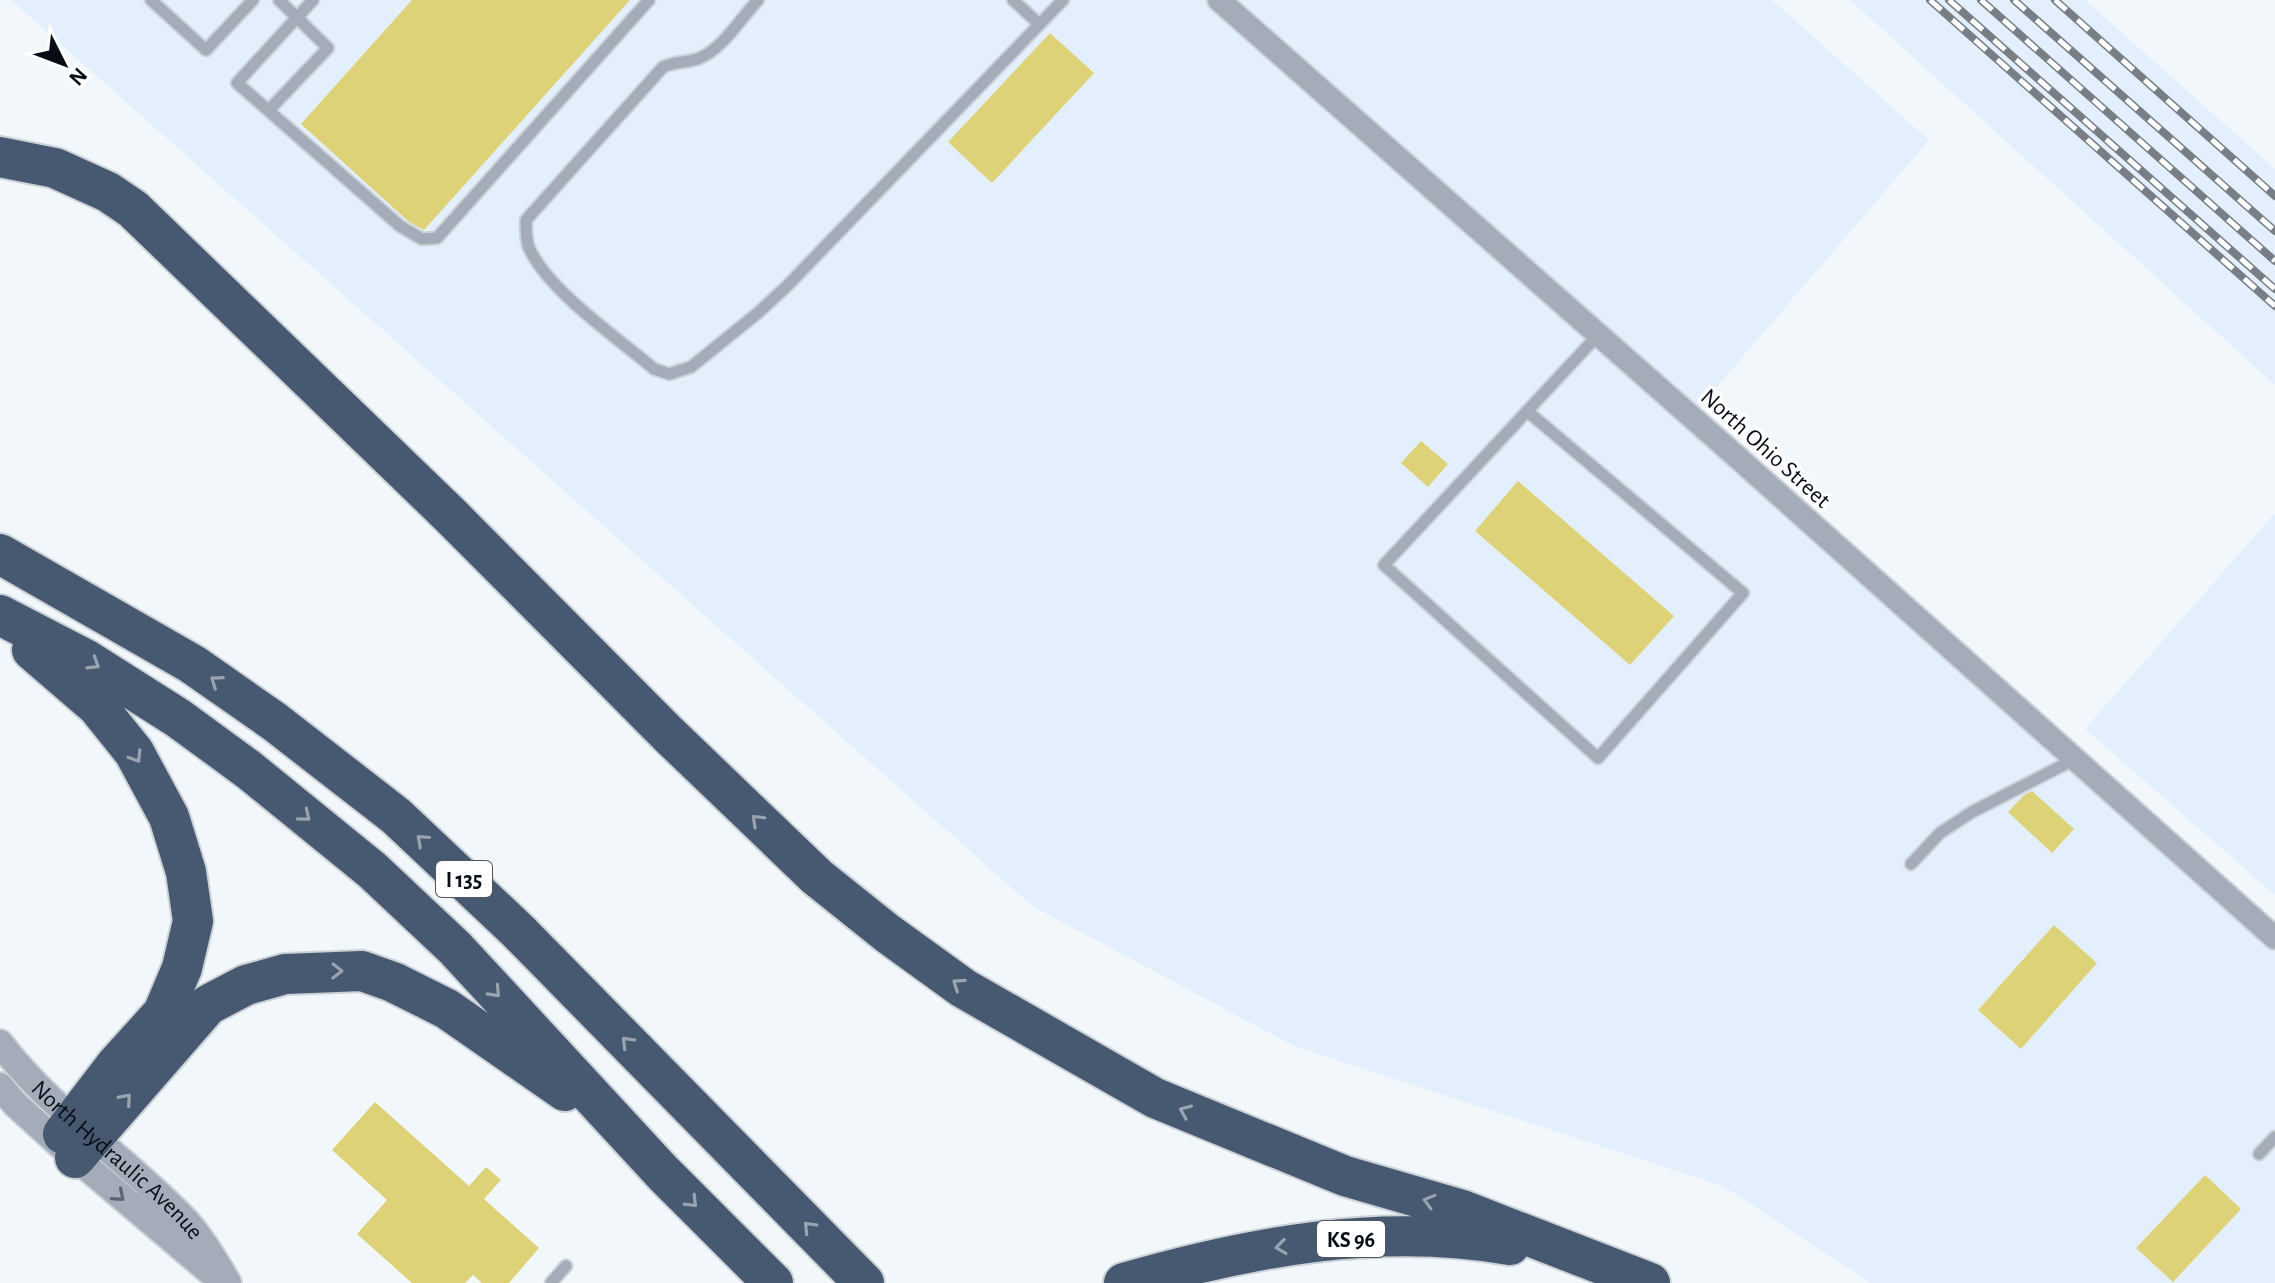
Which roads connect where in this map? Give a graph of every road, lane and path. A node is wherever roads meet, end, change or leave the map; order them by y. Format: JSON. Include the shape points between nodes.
{"nodes":[{"id":1,"x":151,"y":0,"type":"edge"},
{"id":2,"x":253,"y":0,"type":"edge"},
{"id":3,"x":279,"y":0,"type":"edge"},
{"id":4,"x":313,"y":0,"type":"edge"},
{"id":5,"x":649,"y":0,"type":"edge"},
{"id":6,"x":758,"y":0,"type":"edge"},
{"id":7,"x":1013,"y":0,"type":"edge"},
{"id":8,"x":1063,"y":0,"type":"edge"},
{"id":9,"x":1219,"y":0,"type":"edge"},
{"id":10,"x":297,"y":17,"type":"junction"},
{"id":11,"x":1039,"y":24,"type":"junction"},
{"id":12,"x":269,"y":110,"type":"junction"},
{"id":13,"x":0,"y":157,"type":"edge"},
{"id":14,"x":1598,"y":335,"type":"junction"},
{"id":15,"x":1527,"y":411,"type":"junction"},
{"id":16,"x":0,"y":554,"type":"edge"},
{"id":17,"x":0,"y":615,"type":"edge"},
{"id":18,"x":0,"y":626,"type":"edge"},
{"id":19,"x":2075,"y":759,"type":"junction"},
{"id":20,"x":1911,"y":864,"type":"dead end"},
{"id":21,"x":2275,"y":938,"type":"edge"},
{"id":22,"x":0,"y":1043,"type":"edge"},
{"id":23,"x":0,"y":1086,"type":"edge"},
{"id":24,"x":2275,"y":1137,"type":"edge"},
{"id":25,"x":75,"y":1140,"type":"junction"},
{"id":26,"x":2259,"y":1154,"type":"dead end"},
{"id":27,"x":663,"y":1173,"type":"junction"},
{"id":28,"x":1580,"y":1257,"type":"junction"},
{"id":29,"x":566,"y":1266,"type":"dead end"},
{"id":30,"x":226,"y":1283,"type":"edge"},
{"id":31,"x":551,"y":1283,"type":"edge"},
{"id":32,"x":773,"y":1283,"type":"edge"},
{"id":33,"x":864,"y":1283,"type":"edge"},
{"id":34,"x":1124,"y":1283,"type":"edge"},
{"id":35,"x":1650,"y":1283,"type":"edge"}],
"edges":[{"from":1,"to":2,"type":"lane","via":[[206,50]]},
{"from":3,"to":10,"type":"lane"},
{"from":4,"to":10,"type":"lane"},
{"from":5,"to":12,"type":"lane","via":[[437,238],[422,239],[400,226]]},
{"from":6,"to":11,"type":"lane","via":[[714,49],[701,58],[663,67],[526,220],[533,254],[557,286],[654,369],[669,374],[691,367],[769,304]]},
{"from":7,"to":11,"type":"lane"},
{"from":8,"to":11,"type":"lane"},
{"from":9,"to":14,"type":"street","name":"North Ohio Street"},
{"from":10,"to":12,"type":"lane","via":[[328,48]]},
{"from":10,"to":12,"type":"lane","via":[[237,83]]},
{"from":28,"to":13,"type":"highway","one_way":true,"via":[[1462,1210],[1345,1176],[1155,1098],[963,988],[817,877],[133,209],[55,168]]},
{"from":14,"to":15,"type":"lane"},
{"from":14,"to":19,"type":"street","name":"North Ohio Street"},
{"from":15,"to":15,"type":"lane","via":[[1384,565],[1598,758],[1743,593]]},
{"from":33,"to":16,"type":"highway","number":"I 135","one_way":true,"via":[[518,931],[396,816],[192,664]]},
{"from":17,"to":27,"type":"highway","number":"I 135","one_way":true,"via":[[85,659],[178,718],[372,870],[455,948]]},
{"from":18,"to":25,"type":"highway","one_way":true,"via":[[97,706],[134,752],[169,817],[186,872],[193,921],[182,968],[163,1013],[116,1065]]},
{"from":19,"to":20,"type":"lane","via":[[1972,812],[1940,833]]},
{"from":19,"to":21,"type":"street","name":"North Ohio Street"},
{"from":22,"to":25,"type":"street","name":"North Hydraulic Avenue"},
{"from":23,"to":25,"type":"street","name":"North Hydraulic Avenue","via":[[15,1104]]},
{"from":24,"to":26,"type":"lane"},
{"from":25,"to":27,"type":"highway","one_way":true,"via":[[208,1005],[246,985],[285,974],[362,971],[447,1009],[560,1087]]},
{"from":25,"to":30,"type":"street","name":"North Hydraulic Avenue"},
{"from":27,"to":32,"type":"highway","number":"I 135","one_way":true},
{"from":28,"to":34,"type":"highway","number":"KS 96","one_way":true,"via":[[1480,1240],[1395,1234],[1280,1246]]},
{"from":28,"to":35,"type":"highway","number":"KS 96"},
{"from":29,"to":31,"type":"lane"}]}
